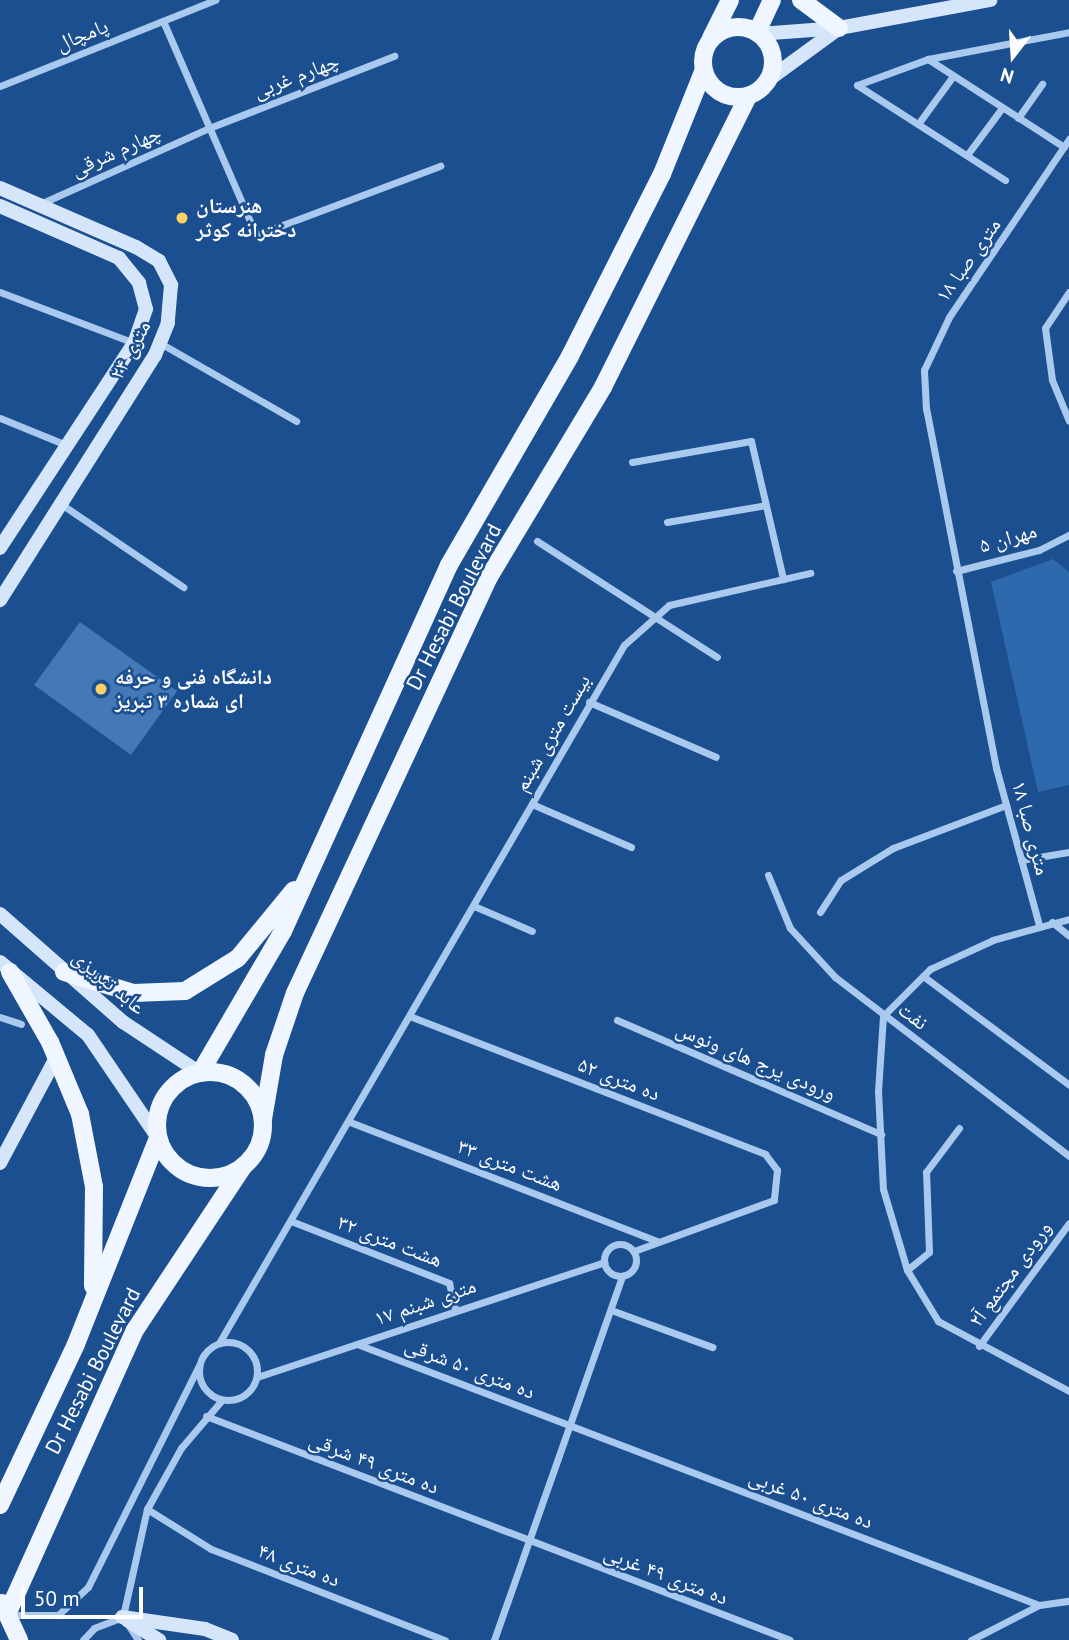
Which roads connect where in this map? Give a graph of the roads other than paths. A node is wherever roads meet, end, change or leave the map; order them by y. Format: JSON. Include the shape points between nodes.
{"nodes":[{"id":1,"x":215,"y":0,"type":"edge"},
{"id":2,"x":730,"y":0,"type":"edge"},
{"id":3,"x":772,"y":0,"type":"edge"},
{"id":4,"x":801,"y":0,"type":"edge"},
{"id":5,"x":990,"y":0,"type":"edge"},
{"id":6,"x":163,"y":21,"type":"junction"},
{"id":7,"x":839,"y":28,"type":"junction"},
{"id":8,"x":1069,"y":32,"type":"edge"},
{"id":9,"x":759,"y":33,"type":"junction"},
{"id":10,"x":710,"y":39,"type":"junction"},
{"id":11,"x":394,"y":56,"type":"dead end"},
{"id":12,"x":928,"y":59,"type":"junction"},
{"id":13,"x":704,"y":72,"type":"junction"},
{"id":14,"x":953,"y":76,"type":"junction"},
{"id":15,"x":768,"y":79,"type":"junction"},
{"id":16,"x":1042,"y":84,"type":"dead end"},
{"id":17,"x":0,"y":86,"type":"edge"},
{"id":18,"x":748,"y":96,"type":"junction"},
{"id":19,"x":1002,"y":108,"type":"junction"},
{"id":20,"x":1018,"y":118,"type":"junction"},
{"id":21,"x":918,"y":124,"type":"junction"},
{"id":22,"x":209,"y":128,"type":"junction"},
{"id":23,"x":1069,"y":139,"type":"edge"},
{"id":24,"x":1064,"y":147,"type":"junction"},
{"id":25,"x":967,"y":155,"type":"junction"},
{"id":26,"x":440,"y":166,"type":"dead end"},
{"id":27,"x":1005,"y":180,"type":"dead end"},
{"id":28,"x":0,"y":188,"type":"edge"},
{"id":29,"x":36,"y":205,"type":"junction"},
{"id":30,"x":0,"y":206,"type":"edge"},
{"id":31,"x":0,"y":292,"type":"edge"},
{"id":32,"x":1069,"y":292,"type":"edge"},
{"id":33,"x":160,"y":342,"type":"junction"},
{"id":34,"x":134,"y":343,"type":"junction"},
{"id":35,"x":1069,"y":396,"type":"edge"},
{"id":36,"x":1062,"y":406,"type":"junction"},
{"id":37,"x":0,"y":418,"type":"edge"},
{"id":38,"x":296,"y":421,"type":"dead end"},
{"id":39,"x":1069,"y":421,"type":"edge"},
{"id":40,"x":66,"y":445,"type":"junction"},
{"id":41,"x":632,"y":462,"type":"dead end"},
{"id":42,"x":61,"y":504,"type":"junction"},
{"id":43,"x":766,"y":505,"type":"junction"},
{"id":44,"x":667,"y":522,"type":"dead end"},
{"id":45,"x":1069,"y":535,"type":"edge"},
{"id":46,"x":537,"y":541,"type":"dead end"},
{"id":47,"x":0,"y":548,"type":"edge"},
{"id":48,"x":956,"y":571,"type":"junction"},
{"id":49,"x":810,"y":573,"type":"dead end"},
{"id":50,"x":783,"y":579,"type":"junction"},
{"id":51,"x":183,"y":587,"type":"dead end"},
{"id":52,"x":0,"y":600,"type":"edge"},
{"id":53,"x":654,"y":616,"type":"junction"},
{"id":54,"x":717,"y":657,"type":"dead end"},
{"id":55,"x":589,"y":702,"type":"junction"},
{"id":56,"x":716,"y":757,"type":"dead end"},
{"id":57,"x":532,"y":804,"type":"junction"},
{"id":58,"x":1006,"y":805,"type":"junction"},
{"id":59,"x":631,"y":847,"type":"dead end"},
{"id":60,"x":1069,"y":852,"type":"edge"},
{"id":61,"x":1021,"y":860,"type":"junction"},
{"id":62,"x":312,"y":868,"type":"junction"},
{"id":63,"x":768,"y":875,"type":"dead end"},
{"id":64,"x":474,"y":906,"type":"junction"},
{"id":65,"x":820,"y":912,"type":"dead end"},
{"id":66,"x":0,"y":914,"type":"edge"},
{"id":67,"x":1069,"y":919,"type":"edge"},
{"id":68,"x":1052,"y":922,"type":"junction"},
{"id":69,"x":1039,"y":925,"type":"junction"},
{"id":70,"x":532,"y":931,"type":"dead end"},
{"id":71,"x":1069,"y":936,"type":"edge"},
{"id":72,"x":5,"y":967,"type":"edge"},
{"id":73,"x":64,"y":972,"type":"junction"},
{"id":74,"x":923,"y":976,"type":"junction"},
{"id":75,"x":883,"y":1016,"type":"junction"},
{"id":76,"x":0,"y":1017,"type":"edge"},
{"id":77,"x":412,"y":1017,"type":"junction"},
{"id":78,"x":617,"y":1020,"type":"dead end"},
{"id":79,"x":21,"y":1024,"type":"dead end"},
{"id":80,"x":57,"y":1056,"type":"junction"},
{"id":81,"x":200,"y":1073,"type":"junction"},
{"id":82,"x":1069,"y":1086,"type":"edge"},
{"id":83,"x":263,"y":1119,"type":"junction"},
{"id":84,"x":350,"y":1122,"type":"junction"},
{"id":85,"x":959,"y":1128,"type":"dead end"},
{"id":86,"x":880,"y":1134,"type":"junction"},
{"id":87,"x":158,"y":1138,"type":"junction"},
{"id":88,"x":2,"y":1156,"type":"edge"},
{"id":89,"x":1069,"y":1156,"type":"edge"},
{"id":90,"x":243,"y":1167,"type":"junction"},
{"id":91,"x":291,"y":1222,"type":"junction"},
{"id":92,"x":1069,"y":1223,"type":"edge"},
{"id":93,"x":658,"y":1241,"type":"junction"},
{"id":94,"x":634,"y":1251,"type":"junction"},
{"id":95,"x":604,"y":1262,"type":"junction"},
{"id":96,"x":907,"y":1270,"type":"junction"},
{"id":97,"x":622,"y":1276,"type":"junction"},
{"id":98,"x":92,"y":1301,"type":"junction"},
{"id":99,"x":455,"y":1310,"type":"junction"},
{"id":100,"x":611,"y":1310,"type":"junction"},
{"id":101,"x":219,"y":1343,"type":"junction"},
{"id":102,"x":357,"y":1344,"type":"junction"},
{"id":103,"x":979,"y":1346,"type":"junction"},
{"id":104,"x":712,"y":1347,"type":"dead end"},
{"id":105,"x":199,"y":1365,"type":"junction"},
{"id":106,"x":257,"y":1377,"type":"junction"},
{"id":107,"x":1069,"y":1391,"type":"edge"},
{"id":108,"x":222,"y":1400,"type":"junction"},
{"id":109,"x":206,"y":1416,"type":"junction"},
{"id":110,"x":570,"y":1425,"type":"junction"},
{"id":111,"x":0,"y":1505,"type":"edge"},
{"id":112,"x":147,"y":1509,"type":"junction"},
{"id":113,"x":529,"y":1542,"type":"junction"},
{"id":114,"x":1069,"y":1601,"type":"edge"},
{"id":115,"x":1039,"y":1605,"type":"junction"},
{"id":116,"x":7,"y":1609,"type":"edge"},
{"id":117,"x":122,"y":1617,"type":"junction"},
{"id":118,"x":19,"y":1640,"type":"edge"},
{"id":119,"x":83,"y":1640,"type":"edge"},
{"id":120,"x":138,"y":1640,"type":"edge"},
{"id":121,"x":159,"y":1640,"type":"edge"},
{"id":122,"x":232,"y":1640,"type":"edge"},
{"id":123,"x":445,"y":1640,"type":"edge"},
{"id":124,"x":494,"y":1640,"type":"edge"},
{"id":125,"x":790,"y":1640,"type":"edge"},
{"id":126,"x":971,"y":1640,"type":"edge"}],
"edges":[{"from":1,"to":6,"type":"street","name":"پامچال"},
{"from":2,"to":10,"type":"main road"},
{"from":3,"to":9,"type":"main road"},
{"from":4,"to":7,"type":"main road"},
{"from":5,"to":7,"type":"street"},
{"from":6,"to":17,"type":"street","name":"پامچال"},
{"from":6,"to":22,"type":"street"},
{"from":7,"to":9,"type":"street"},
{"from":7,"to":15,"type":"street"},
{"from":8,"to":12,"type":"street"},
{"from":9,"to":10,"type":"main road","via":[[733,27]]},
{"from":9,"to":15,"type":"main road","via":[[773,57]]},
{"from":10,"to":13,"type":"main road"},
{"from":11,"to":22,"type":"street","name":"چهارم غربی"},
{"from":12,"to":14,"type":"street"},
{"from":12,"to":21,"type":"street","via":[[857,85]]},
{"from":13,"to":18,"type":"main road","via":[[721,93]]},
{"from":13,"to":62,"type":"main road","name":"Dr Hesabi Boulevard","via":[[662,174],[570,356],[449,565]]},
{"from":14,"to":19,"type":"street"},
{"from":14,"to":21,"type":"street"},
{"from":15,"to":18,"type":"main road"},
{"from":16,"to":20,"type":"street"},
{"from":18,"to":83,"type":"main road","name":"Dr Hesabi Boulevard","via":[[603,387],[489,577],[295,993],[274,1055]]},
{"from":19,"to":20,"type":"street"},
{"from":19,"to":25,"type":"street"},
{"from":20,"to":24,"type":"street"},
{"from":21,"to":25,"type":"street"},
{"from":22,"to":26,"type":"street","via":[[256,235]]},
{"from":22,"to":29,"type":"street","name":"چهارم شرقی"},
{"from":23,"to":24,"type":"street","name":"متری صبا ۱۸"},
{"from":24,"to":48,"type":"street","name":"متری صبا ۱۸","via":[[949,317],[924,370]]},
{"from":25,"to":27,"type":"street"},
{"from":28,"to":29,"type":"street","name":"۲۴ متری"},
{"from":29,"to":33,"type":"street","name":"۲۴ متری","via":[[159,261],[172,285]]},
{"from":30,"to":34,"type":"street","name":"۲۴ متری","via":[[118,258],[139,284],[146,309]]},
{"from":31,"to":34,"type":"street"},
{"from":32,"to":36,"type":"street","via":[[1045,328]]},
{"from":33,"to":38,"type":"street"},
{"from":33,"to":42,"type":"street","name":"۲۴ متری"},
{"from":34,"to":40,"type":"street","name":"۲۴ متری"},
{"from":35,"to":36,"type":"street"},
{"from":36,"to":39,"type":"street"},
{"from":37,"to":40,"type":"street"},
{"from":40,"to":47,"type":"street","name":"۲۴ متری"},
{"from":41,"to":43,"type":"street","via":[[751,441]]},
{"from":42,"to":51,"type":"street"},
{"from":42,"to":52,"type":"street","name":"۲۴ متری"},
{"from":43,"to":44,"type":"street"},
{"from":43,"to":50,"type":"street"},
{"from":45,"to":48,"type":"street","name":"مهران ۵","via":[[1039,550]]},
{"from":46,"to":53,"type":"street"},
{"from":48,"to":58,"type":"street","name":"متری صبا ۱۸"},
{"from":49,"to":50,"type":"street","name":"بیست متری شبنم"},
{"from":50,"to":53,"type":"street","name":"بیست متری شبنم","via":[[704,595]]},
{"from":53,"to":54,"type":"street"},
{"from":53,"to":55,"type":"street","name":"بیست متری شبنم","via":[[624,645]]},
{"from":55,"to":56,"type":"street"},
{"from":55,"to":57,"type":"street","name":"بیست متری شبنم"},
{"from":57,"to":59,"type":"street"},
{"from":57,"to":64,"type":"street","name":"بیست متری شبنم"},
{"from":58,"to":61,"type":"street","name":"متری صبا ۱۸"},
{"from":58,"to":65,"type":"street","via":[[893,848],[842,880]]},
{"from":60,"to":61,"type":"street"},
{"from":61,"to":69,"type":"street","name":"متری صبا ۱۸"},
{"from":62,"to":73,"type":"main road","via":[[258,939],[200,985],[153,996]]},
{"from":62,"to":81,"type":"main road","name":"Dr Hesabi Boulevard","via":[[256,983]]},
{"from":63,"to":75,"type":"street","name":"نفت","via":[[790,928]]},
{"from":64,"to":70,"type":"street"},
{"from":64,"to":77,"type":"street","name":"بیست متری شبنم"},
{"from":66,"to":73,"type":"street","name":"عابد تبریزی"},
{"from":67,"to":68,"type":"street"},
{"from":68,"to":69,"type":"street"},
{"from":68,"to":71,"type":"street"},
{"from":69,"to":74,"type":"street"},
{"from":72,"to":80,"type":"main road"},
{"from":72,"to":87,"type":"street","via":[[96,1045]]},
{"from":73,"to":81,"type":"street","name":"عابد تبریزی","via":[[123,1022]]},
{"from":74,"to":75,"type":"street"},
{"from":74,"to":82,"type":"street"},
{"from":75,"to":86,"type":"street"},
{"from":75,"to":89,"type":"street","name":"نفت"},
{"from":76,"to":79,"type":"street"},
{"from":77,"to":84,"type":"street","name":"بیست متری شبنم"},
{"from":77,"to":93,"type":"street","name":"ده متری ۵۲","via":[[765,1154],[780,1185],[774,1200]]},
{"from":78,"to":86,"type":"street","name":"ورودی یرج های ونوس"},
{"from":80,"to":88,"type":"street"},
{"from":80,"to":98,"type":"main road","via":[[91,1168]]},
{"from":81,"to":83,"type":"main road","via":[[217,1072],[248,1087]]},
{"from":81,"to":87,"type":"main road","via":[[183,1078],[161,1104]]},
{"from":83,"to":90,"type":"main road","via":[[262,1137]]},
{"from":84,"to":91,"type":"street","name":"بیست متری شبنم"},
{"from":84,"to":93,"type":"street","name":"هشت متری ۳۳"},
{"from":85,"to":96,"type":"street","via":[[926,1172],[929,1252]]},
{"from":86,"to":96,"type":"street","via":[[883,1189]]},
{"from":87,"to":90,"type":"main road","via":[[176,1167],[191,1175],[218,1177]]},
{"from":87,"to":98,"type":"main road","name":"Dr Hesabi Boulevard"},
{"from":90,"to":116,"type":"main road","name":"Dr Hesabi Boulevard","via":[[135,1330]]},
{"from":91,"to":99,"type":"street","name":"هشت متری ۳۲","via":[[449,1283]]},
{"from":91,"to":101,"type":"street","name":"بیست متری شبنم"},
{"from":92,"to":103,"type":"street","name":"ورودی مجتمع آ۲"},
{"from":93,"to":94,"type":"street"},
{"from":94,"to":95,"type":"street","name":"۱۷ متری شبنم","via":[[615,1245]]},
{"from":94,"to":97,"type":"street","via":[[635,1267]]},
{"from":95,"to":97,"type":"street"},
{"from":95,"to":99,"type":"street","name":"۱۷ متری شبنم"},
{"from":96,"to":103,"type":"street","via":[[938,1321]]},
{"from":97,"to":100,"type":"street"},
{"from":98,"to":111,"type":"main road","name":"Dr Hesabi Boulevard"},
{"from":99,"to":102,"type":"street","name":"۱۷ متری شبنم"},
{"from":100,"to":104,"type":"street"},
{"from":100,"to":110,"type":"street"},
{"from":101,"to":105,"type":"street"},
{"from":101,"to":106,"type":"street","via":[[248,1349]]},
{"from":102,"to":106,"type":"street","name":"۱۷ متری شبنم"},
{"from":102,"to":110,"type":"street","name":"ده متری ۵۰ شرقی"},
{"from":103,"to":107,"type":"street"},
{"from":105,"to":108,"type":"street","via":[[206,1391]]},
{"from":105,"to":116,"type":"street","via":[[88,1587],[58,1615]]},
{"from":106,"to":108,"type":"street","via":[[244,1396]]},
{"from":108,"to":109,"type":"street"},
{"from":109,"to":112,"type":"street","via":[[170,1463]]},
{"from":109,"to":113,"type":"street","name":"ده متری ۴۹ شرقی"},
{"from":110,"to":113,"type":"street"},
{"from":110,"to":115,"type":"street","name":"ده متری ۵۰ غربی"},
{"from":112,"to":117,"type":"street"},
{"from":112,"to":123,"type":"street","name":"ده متری ۴۸","via":[[211,1549]]},
{"from":113,"to":124,"type":"street"},
{"from":113,"to":125,"type":"street","name":"ده متری ۴۹ غربی"},
{"from":114,"to":115,"type":"street"},
{"from":115,"to":126,"type":"street"},
{"from":116,"to":118,"type":"main road"},
{"from":117,"to":119,"type":"street","via":[[93,1628]]},
{"from":117,"to":120,"type":"street"},
{"from":117,"to":121,"type":"street"},
{"from":117,"to":122,"type":"street","via":[[205,1629]]}]}
